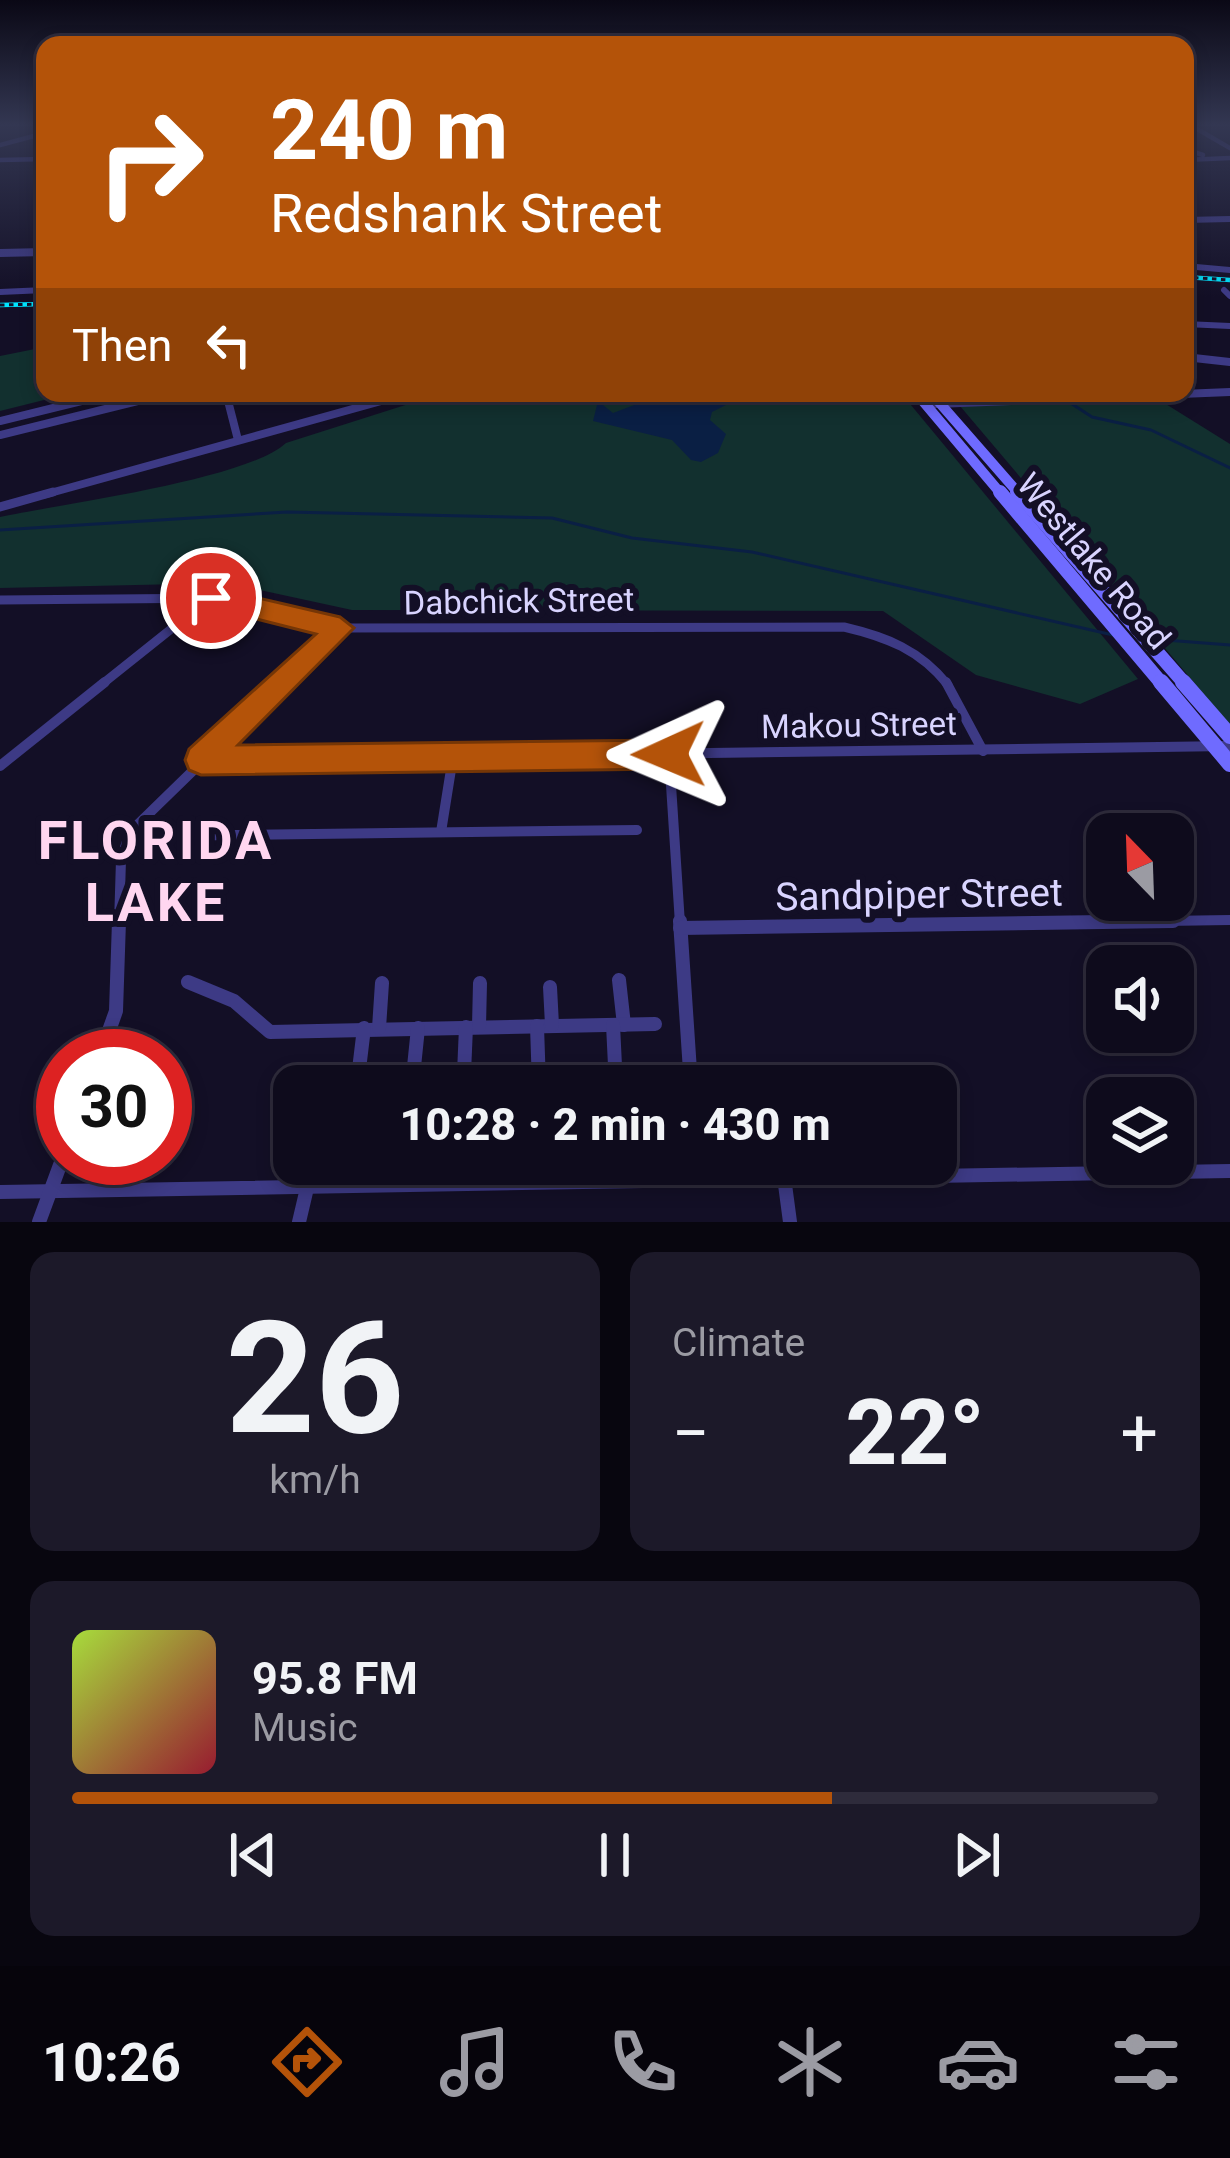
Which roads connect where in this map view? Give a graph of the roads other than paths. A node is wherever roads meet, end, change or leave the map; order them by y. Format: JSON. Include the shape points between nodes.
{"nodes":[{"id":1,"x":1230,"y":219,"type":"edge"},
{"id":2,"x":1194,"y":220,"type":"edge"},
{"id":3,"x":36,"y":252,"type":"edge"},
{"id":4,"x":0,"y":254,"type":"edge"},
{"id":5,"x":1194,"y":266,"type":"edge"},
{"id":6,"x":1230,"y":270,"type":"edge"},
{"id":7,"x":36,"y":290,"type":"edge"},
{"id":8,"x":0,"y":292,"type":"edge"},
{"id":9,"x":1194,"y":324,"type":"edge"},
{"id":10,"x":1230,"y":326,"type":"edge"},
{"id":11,"x":1194,"y":360,"type":"edge"},
{"id":12,"x":1230,"y":362,"type":"edge"},
{"id":13,"x":1230,"y":392,"type":"edge"},
{"id":14,"x":1194,"y":393,"type":"edge"},
{"id":15,"x":77,"y":402,"type":"edge"},
{"id":16,"x":134,"y":402,"type":"edge"},
{"id":17,"x":228,"y":402,"type":"edge"},
{"id":18,"x":377,"y":402,"type":"edge"},
{"id":19,"x":932,"y":402,"type":"edge"},
{"id":20,"x":933,"y":402,"type":"edge"},
{"id":21,"x":0,"y":421,"type":"edge"},
{"id":22,"x":0,"y":435,"type":"edge"},
{"id":23,"x":238,"y":440,"type":"junction"},
{"id":24,"x":0,"y":507,"type":"edge"},
{"id":25,"x":211,"y":598,"type":"junction"},
{"id":26,"x":0,"y":600,"type":"edge"},
{"id":27,"x":340,"y":628,"type":"junction"},
{"id":28,"x":1230,"y":736,"type":"edge"},
{"id":29,"x":1224,"y":748,"type":"edge"},
{"id":30,"x":982,"y":751,"type":"junction"},
{"id":31,"x":669,"y":754,"type":"junction"},
{"id":32,"x":453,"y":758,"type":"junction"},
{"id":33,"x":201,"y":760,"type":"junction"},
{"id":34,"x":1230,"y":764,"type":"edge"},
{"id":35,"x":0,"y":766,"type":"edge"},
{"id":36,"x":637,"y":830,"type":"dead end"},
{"id":37,"x":441,"y":832,"type":"junction"},
{"id":38,"x":159,"y":836,"type":"dead end"},
{"id":39,"x":1230,"y":920,"type":"edge"},
{"id":40,"x":680,"y":928,"type":"junction"},
{"id":41,"x":619,"y":980,"type":"dead end"},
{"id":42,"x":188,"y":982,"type":"dead end"},
{"id":43,"x":382,"y":983,"type":"dead end"},
{"id":44,"x":480,"y":983,"type":"dead end"},
{"id":45,"x":550,"y":987,"type":"dead end"},
{"id":46,"x":619,"y":1024,"type":"junction"},
{"id":47,"x":655,"y":1024,"type":"dead end"},
{"id":48,"x":545,"y":1025,"type":"junction"},
{"id":49,"x":472,"y":1026,"type":"junction"},
{"id":50,"x":372,"y":1028,"type":"junction"},
{"id":51,"x":418,"y":1028,"type":"junction"},
{"id":52,"x":109,"y":1029,"type":"edge"},
{"id":53,"x":362,"y":1065,"type":"edge"},
{"id":54,"x":414,"y":1065,"type":"edge"},
{"id":55,"x":465,"y":1065,"type":"edge"},
{"id":56,"x":541,"y":1065,"type":"edge"},
{"id":57,"x":617,"y":1065,"type":"edge"},
{"id":58,"x":690,"y":1065,"type":"edge"},
{"id":59,"x":1230,"y":1171,"type":"edge"},
{"id":60,"x":957,"y":1175,"type":"edge"},
{"id":61,"x":52,"y":1185,"type":"edge"},
{"id":62,"x":403,"y":1185,"type":"edge"},
{"id":63,"x":785,"y":1185,"type":"edge"},
{"id":64,"x":307,"y":1188,"type":"junction"},
{"id":65,"x":50,"y":1191,"type":"junction"},
{"id":66,"x":0,"y":1192,"type":"edge"},
{"id":67,"x":38,"y":1222,"type":"edge"},
{"id":68,"x":299,"y":1222,"type":"edge"},
{"id":69,"x":790,"y":1222,"type":"edge"}],
"edges":[{"from":1,"to":2,"type":"street"},
{"from":3,"to":4,"type":"street"},
{"from":5,"to":6,"type":"street"},
{"from":7,"to":8,"type":"street"},
{"from":9,"to":10,"type":"street"},
{"from":11,"to":12,"type":"street"},
{"from":13,"to":14,"type":"street"},
{"from":15,"to":21,"type":"street"},
{"from":16,"to":22,"type":"street"},
{"from":17,"to":23,"type":"street"},
{"from":18,"to":23,"type":"street"},
{"from":19,"to":29,"type":"main road","name":"Westlake Road"},
{"from":20,"to":28,"type":"main road","name":"Westlake Road"},
{"from":23,"to":24,"type":"street"},
{"from":25,"to":26,"type":"street","name":"Dabchick Street"},
{"from":25,"to":27,"type":"street","name":"Dabchick Street"},
{"from":25,"to":35,"type":"street"},
{"from":27,"to":30,"type":"street","name":"Dabchick Street","via":[[865,631],[920,654],[942,673]]},
{"from":27,"to":33,"type":"street"},
{"from":29,"to":30,"type":"street","name":"Makou Street"},
{"from":29,"to":34,"type":"main road","name":"Westlake Road"},
{"from":30,"to":31,"type":"street","name":"Makou Street"},
{"from":31,"to":32,"type":"street","name":"Makou Street"},
{"from":31,"to":40,"type":"street"},
{"from":32,"to":33,"type":"street","name":"Makou Street"},
{"from":32,"to":37,"type":"street"},
{"from":33,"to":52,"type":"street","via":[[153,804],[125,844],[118,999]]},
{"from":36,"to":37,"type":"street"},
{"from":37,"to":38,"type":"street"},
{"from":39,"to":40,"type":"street","name":"Sandpiper Street"},
{"from":40,"to":58,"type":"street"},
{"from":41,"to":46,"type":"street"},
{"from":42,"to":50,"type":"street","via":[[234,1001],[270,1032]]},
{"from":43,"to":50,"type":"street"},
{"from":44,"to":49,"type":"street"},
{"from":45,"to":48,"type":"street"},
{"from":46,"to":47,"type":"street"},
{"from":46,"to":48,"type":"street"},
{"from":46,"to":57,"type":"street"},
{"from":48,"to":49,"type":"street"},
{"from":48,"to":56,"type":"street"},
{"from":49,"to":51,"type":"street"},
{"from":49,"to":55,"type":"street"},
{"from":50,"to":51,"type":"street"},
{"from":50,"to":53,"type":"street"},
{"from":51,"to":54,"type":"street"},
{"from":59,"to":60,"type":"street"},
{"from":61,"to":65,"type":"street"},
{"from":62,"to":64,"type":"street"},
{"from":63,"to":69,"type":"street"},
{"from":64,"to":65,"type":"street"},
{"from":64,"to":68,"type":"street"},
{"from":65,"to":66,"type":"street"},
{"from":65,"to":67,"type":"street"}]}
